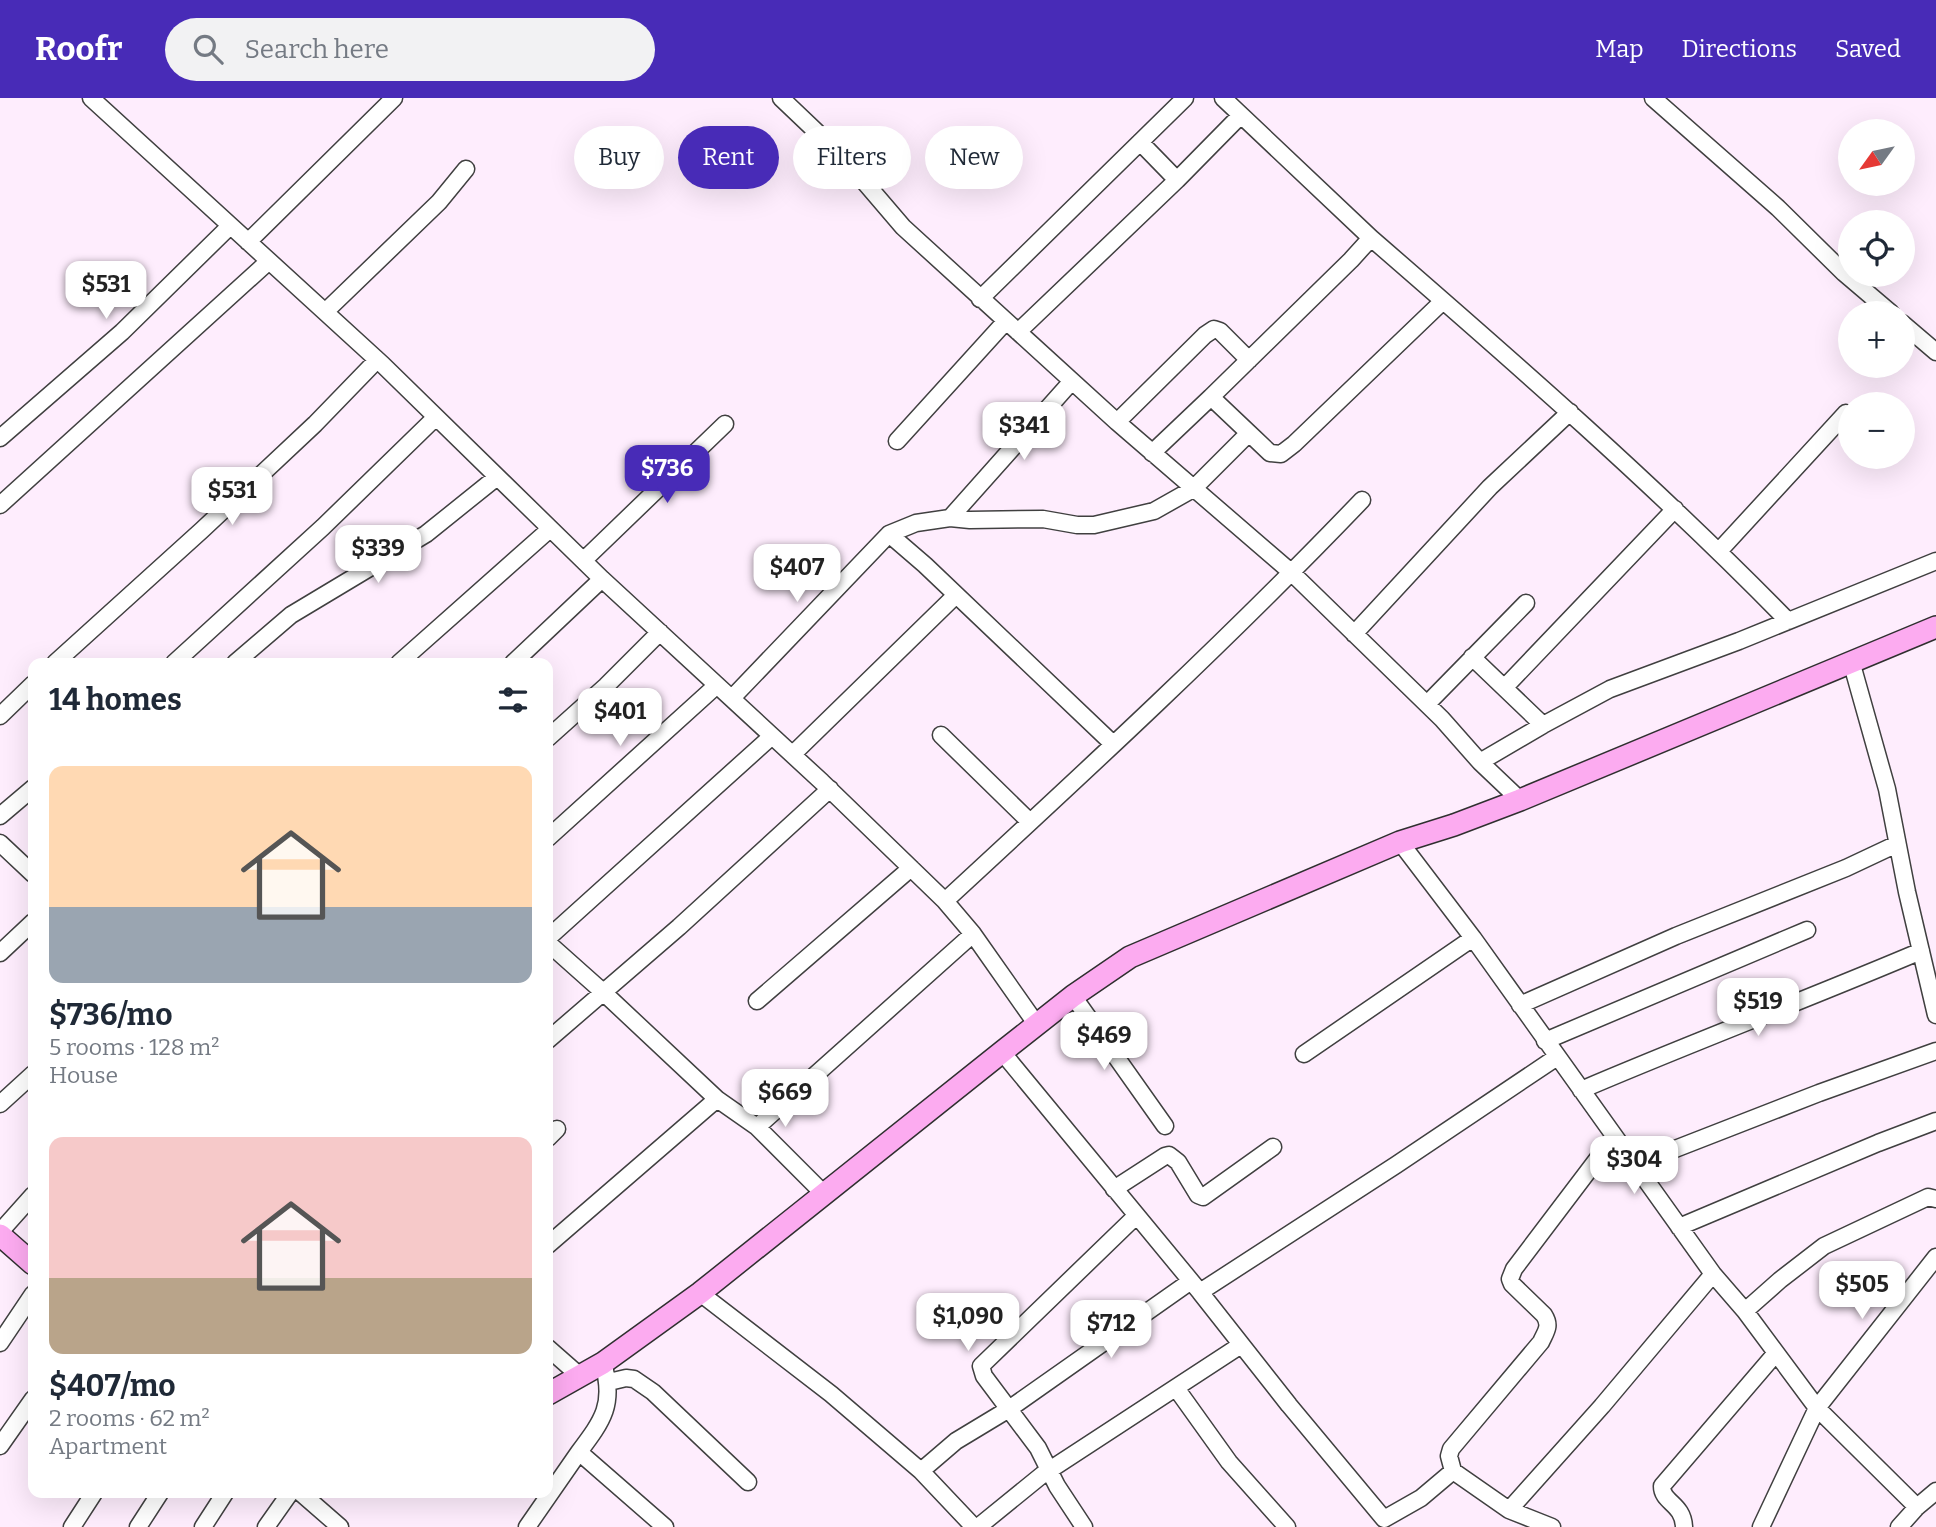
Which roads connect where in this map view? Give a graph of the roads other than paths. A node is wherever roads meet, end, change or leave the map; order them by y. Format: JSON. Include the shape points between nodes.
{"nodes":[{"id":1,"x":91,"y":98,"type":"edge"},
{"id":2,"x":394,"y":98,"type":"edge"},
{"id":3,"x":781,"y":98,"type":"edge"},
{"id":4,"x":1185,"y":98,"type":"edge"},
{"id":5,"x":1223,"y":98,"type":"edge"},
{"id":6,"x":1653,"y":98,"type":"edge"},
{"id":7,"x":1241,"y":115,"type":"junction"},
{"id":8,"x":1140,"y":142,"type":"junction"},
{"id":9,"x":466,"y":169,"type":"dead end"},
{"id":10,"x":1177,"y":180,"type":"junction"},
{"id":11,"x":230,"y":226,"type":"junction"},
{"id":12,"x":1371,"y":238,"type":"junction"},
{"id":13,"x":248,"y":242,"type":"junction"},
{"id":14,"x":268,"y":261,"type":"junction"},
{"id":15,"x":980,"y":299,"type":"junction"},
{"id":16,"x":1443,"y":301,"type":"junction"},
{"id":17,"x":1877,"y":301,"type":"edge"},
{"id":18,"x":324,"y":312,"type":"junction"},
{"id":19,"x":1012,"y":326,"type":"junction"},
{"id":20,"x":1915,"y":334,"type":"edge"},
{"id":21,"x":1936,"y":352,"type":"edge"},
{"id":22,"x":377,"y":360,"type":"junction"},
{"id":23,"x":1249,"y":360,"type":"junction"},
{"id":24,"x":1072,"y":381,"type":"junction"},
{"id":25,"x":1211,"y":397,"type":"junction"},
{"id":26,"x":1570,"y":412,"type":"junction"},
{"id":27,"x":436,"y":417,"type":"junction"},
{"id":28,"x":1116,"y":422,"type":"junction"},
{"id":29,"x":1838,"y":422,"type":"edge"},
{"id":30,"x":725,"y":424,"type":"dead end"},
{"id":31,"x":1249,"y":433,"type":"junction"},
{"id":32,"x":0,"y":438,"type":"edge"},
{"id":33,"x":897,"y":441,"type":"dead end"},
{"id":34,"x":1152,"y":453,"type":"junction"},
{"id":35,"x":497,"y":477,"type":"junction"},
{"id":36,"x":1192,"y":489,"type":"junction"},
{"id":37,"x":1362,"y":500,"type":"dead end"},
{"id":38,"x":0,"y":505,"type":"edge"},
{"id":39,"x":1675,"y":509,"type":"junction"},
{"id":40,"x":950,"y":518,"type":"junction"},
{"id":41,"x":550,"y":529,"type":"junction"},
{"id":42,"x":889,"y":534,"type":"junction"},
{"id":43,"x":1720,"y":551,"type":"junction"},
{"id":44,"x":584,"y":560,"type":"junction"},
{"id":45,"x":1936,"y":561,"type":"edge"},
{"id":46,"x":1292,"y":573,"type":"junction"},
{"id":47,"x":603,"y":579,"type":"junction"},
{"id":48,"x":956,"y":595,"type":"junction"},
{"id":49,"x":1526,"y":603,"type":"dead end"},
{"id":50,"x":1788,"y":621,"type":"junction"},
{"id":51,"x":1936,"y":627,"type":"edge"},
{"id":52,"x":660,"y":632,"type":"junction"},
{"id":53,"x":1354,"y":634,"type":"junction"},
{"id":54,"x":1472,"y":657,"type":"junction"},
{"id":55,"x":61,"y":658,"type":"edge"},
{"id":56,"x":179,"y":658,"type":"edge"},
{"id":57,"x":241,"y":658,"type":"edge"},
{"id":58,"x":405,"y":658,"type":"edge"},
{"id":59,"x":518,"y":658,"type":"edge"},
{"id":60,"x":1851,"y":661,"type":"junction"},
{"id":61,"x":717,"y":685,"type":"junction"},
{"id":62,"x":1505,"y":687,"type":"junction"},
{"id":63,"x":28,"y":689,"type":"edge"},
{"id":64,"x":732,"y":698,"type":"junction"},
{"id":65,"x":1427,"y":704,"type":"junction"},
{"id":66,"x":0,"y":716,"type":"edge"},
{"id":67,"x":1543,"y":724,"type":"junction"},
{"id":68,"x":553,"y":734,"type":"edge"},
{"id":69,"x":941,"y":735,"type":"dead end"},
{"id":70,"x":772,"y":736,"type":"junction"},
{"id":71,"x":1113,"y":744,"type":"junction"},
{"id":72,"x":793,"y":754,"type":"junction"},
{"id":73,"x":1480,"y":762,"type":"junction"},
{"id":74,"x":830,"y":789,"type":"junction"},
{"id":75,"x":28,"y":792,"type":"edge"},
{"id":76,"x":1520,"y":800,"type":"junction"},
{"id":77,"x":0,"y":816,"type":"edge"},
{"id":78,"x":1030,"y":822,"type":"junction"},
{"id":79,"x":553,"y":833,"type":"edge"},
{"id":80,"x":1400,"y":842,"type":"junction"},
{"id":81,"x":0,"y":843,"type":"edge"},
{"id":82,"x":1897,"y":845,"type":"junction"},
{"id":83,"x":911,"y":868,"type":"junction"},
{"id":84,"x":28,"y":869,"type":"edge"},
{"id":85,"x":945,"y":901,"type":"junction"},
{"id":86,"x":28,"y":927,"type":"edge"},
{"id":87,"x":1807,"y":930,"type":"dead end"},
{"id":88,"x":973,"y":934,"type":"junction"},
{"id":89,"x":553,"y":936,"type":"edge"},
{"id":90,"x":1472,"y":938,"type":"junction"},
{"id":91,"x":553,"y":946,"type":"edge"},
{"id":92,"x":1921,"y":951,"type":"junction"},
{"id":93,"x":0,"y":953,"type":"edge"},
{"id":94,"x":603,"y":992,"type":"junction"},
{"id":95,"x":1073,"y":996,"type":"junction"},
{"id":96,"x":757,"y":1001,"type":"dead end"},
{"id":97,"x":1520,"y":1005,"type":"junction"},
{"id":98,"x":1936,"y":1015,"type":"edge"},
{"id":99,"x":1037,"y":1025,"type":"junction"},
{"id":100,"x":553,"y":1036,"type":"edge"},
{"id":101,"x":1545,"y":1041,"type":"junction"},
{"id":102,"x":1936,"y":1051,"type":"edge"},
{"id":103,"x":1002,"y":1052,"type":"junction"},
{"id":104,"x":1304,"y":1055,"type":"dead end"},
{"id":105,"x":1557,"y":1057,"type":"junction"},
{"id":106,"x":28,"y":1079,"type":"edge"},
{"id":107,"x":1581,"y":1090,"type":"junction"},
{"id":108,"x":717,"y":1099,"type":"junction"},
{"id":109,"x":0,"y":1104,"type":"edge"},
{"id":110,"x":1936,"y":1121,"type":"edge"},
{"id":111,"x":1166,"y":1126,"type":"dead end"},
{"id":112,"x":757,"y":1127,"type":"junction"},
{"id":113,"x":1614,"y":1137,"type":"junction"},
{"id":114,"x":1273,"y":1147,"type":"dead end"},
{"id":115,"x":1634,"y":1165,"type":"junction"},
{"id":116,"x":1114,"y":1189,"type":"junction"},
{"id":117,"x":824,"y":1194,"type":"junction"},
{"id":118,"x":1936,"y":1199,"type":"edge"},
{"id":119,"x":28,"y":1201,"type":"edge"},
{"id":120,"x":1136,"y":1216,"type":"junction"},
{"id":121,"x":1679,"y":1227,"type":"junction"},
{"id":122,"x":0,"y":1234,"type":"edge"},
{"id":123,"x":553,"y":1240,"type":"edge"},
{"id":124,"x":1936,"y":1257,"type":"edge"},
{"id":125,"x":28,"y":1259,"type":"edge"},
{"id":126,"x":1713,"y":1274,"type":"junction"},
{"id":127,"x":1196,"y":1287,"type":"junction"},
{"id":128,"x":700,"y":1293,"type":"junction"},
{"id":129,"x":28,"y":1301,"type":"edge"},
{"id":130,"x":1745,"y":1311,"type":"junction"},
{"id":131,"x":0,"y":1343,"type":"edge"},
{"id":132,"x":1241,"y":1345,"type":"junction"},
{"id":133,"x":553,"y":1352,"type":"edge"},
{"id":134,"x":1776,"y":1353,"type":"junction"},
{"id":135,"x":606,"y":1372,"type":"junction"},
{"id":136,"x":581,"y":1377,"type":"junction"},
{"id":137,"x":1176,"y":1388,"type":"junction"},
{"id":138,"x":553,"y":1391,"type":"edge"},
{"id":139,"x":28,"y":1406,"type":"edge"},
{"id":140,"x":1817,"y":1408,"type":"junction"},
{"id":141,"x":1009,"y":1409,"type":"junction"},
{"id":142,"x":0,"y":1446,"type":"edge"},
{"id":143,"x":579,"y":1452,"type":"junction"},
{"id":144,"x":1050,"y":1470,"type":"junction"},
{"id":145,"x":921,"y":1471,"type":"junction"},
{"id":146,"x":1453,"y":1471,"type":"junction"},
{"id":147,"x":748,"y":1482,"type":"dead end"},
{"id":148,"x":553,"y":1490,"type":"edge"},
{"id":149,"x":1936,"y":1491,"type":"edge"},
{"id":150,"x":91,"y":1498,"type":"edge"},
{"id":151,"x":157,"y":1498,"type":"edge"},
{"id":152,"x":222,"y":1498,"type":"edge"},
{"id":153,"x":286,"y":1498,"type":"edge"},
{"id":154,"x":307,"y":1498,"type":"edge"},
{"id":155,"x":547,"y":1498,"type":"edge"},
{"id":156,"x":1917,"y":1507,"type":"junction"},
{"id":157,"x":1508,"y":1510,"type":"junction"},
{"id":158,"x":1379,"y":1523,"type":"edge"},
{"id":159,"x":338,"y":1526,"type":"edge"},
{"id":160,"x":72,"y":1527,"type":"edge"},
{"id":161,"x":138,"y":1527,"type":"edge"},
{"id":162,"x":202,"y":1527,"type":"edge"},
{"id":163,"x":266,"y":1527,"type":"edge"},
{"id":164,"x":527,"y":1527,"type":"edge"},
{"id":165,"x":665,"y":1527,"type":"edge"},
{"id":166,"x":976,"y":1527,"type":"edge"},
{"id":167,"x":1084,"y":1527,"type":"edge"},
{"id":168,"x":1287,"y":1527,"type":"edge"},
{"id":169,"x":1551,"y":1527,"type":"edge"},
{"id":170,"x":1684,"y":1527,"type":"edge"},
{"id":171,"x":1761,"y":1527,"type":"edge"},
{"id":172,"x":1899,"y":1527,"type":"edge"}],
"edges":[{"from":1,"to":11,"type":"street"},
{"from":2,"to":13,"type":"street"},
{"from":3,"to":15,"type":"street","via":[[844,158],[903,227]]},
{"from":4,"to":8,"type":"street"},
{"from":5,"to":7,"type":"street"},
{"from":6,"to":17,"type":"street"},
{"from":7,"to":10,"type":"street"},
{"from":7,"to":12,"type":"street"},
{"from":8,"to":10,"type":"street"},
{"from":8,"to":15,"type":"street"},
{"from":9,"to":18,"type":"street","via":[[439,202]]},
{"from":10,"to":19,"type":"street"},
{"from":11,"to":13,"type":"street"},
{"from":11,"to":32,"type":"street","via":[[122,332]]},
{"from":12,"to":16,"type":"street"},
{"from":12,"to":23,"type":"street"},
{"from":13,"to":14,"type":"street"},
{"from":14,"to":18,"type":"street"},
{"from":14,"to":38,"type":"street"},
{"from":15,"to":19,"type":"street"},
{"from":16,"to":26,"type":"street"},
{"from":16,"to":31,"type":"street","via":[[1281,454],[1270,453]]},
{"from":18,"to":22,"type":"street"},
{"from":19,"to":24,"type":"street"},
{"from":19,"to":33,"type":"street"},
{"from":20,"to":21,"type":"street"},
{"from":22,"to":27,"type":"street"},
{"from":22,"to":55,"type":"street","via":[[315,424]]},
{"from":23,"to":25,"type":"street"},
{"from":23,"to":28,"type":"street","via":[[1214,329]]},
{"from":24,"to":28,"type":"street"},
{"from":24,"to":40,"type":"street"},
{"from":25,"to":31,"type":"street"},
{"from":25,"to":34,"type":"street"},
{"from":26,"to":39,"type":"street"},
{"from":26,"to":53,"type":"street","via":[[1490,487]]},
{"from":27,"to":35,"type":"street"},
{"from":27,"to":56,"type":"street"},
{"from":28,"to":34,"type":"street"},
{"from":29,"to":43,"type":"street"},
{"from":30,"to":44,"type":"street"},
{"from":31,"to":36,"type":"street"},
{"from":34,"to":36,"type":"street"},
{"from":35,"to":41,"type":"street"},
{"from":35,"to":57,"type":"street","via":[[426,534],[291,615]]},
{"from":36,"to":40,"type":"street","via":[[1154,511],[1094,526],[1042,519]]},
{"from":36,"to":46,"type":"street"},
{"from":37,"to":46,"type":"street"},
{"from":39,"to":43,"type":"street"},
{"from":39,"to":62,"type":"street"},
{"from":40,"to":42,"type":"street","via":[[916,523]]},
{"from":41,"to":44,"type":"street"},
{"from":41,"to":58,"type":"street"},
{"from":42,"to":48,"type":"street"},
{"from":42,"to":64,"type":"street"},
{"from":43,"to":50,"type":"street"},
{"from":44,"to":47,"type":"street"},
{"from":45,"to":50,"type":"street"},
{"from":46,"to":53,"type":"street"},
{"from":46,"to":71,"type":"street"},
{"from":47,"to":52,"type":"street"},
{"from":47,"to":59,"type":"street"},
{"from":48,"to":71,"type":"street"},
{"from":48,"to":72,"type":"street"},
{"from":49,"to":54,"type":"street"},
{"from":50,"to":67,"type":"street","via":[[1610,689]]},
{"from":51,"to":60,"type":"main road"},
{"from":52,"to":61,"type":"street"},
{"from":52,"to":68,"type":"street"},
{"from":53,"to":65,"type":"street"},
{"from":54,"to":62,"type":"street"},
{"from":54,"to":65,"type":"street"},
{"from":60,"to":76,"type":"main road"},
{"from":60,"to":82,"type":"street","via":[[1887,789]]},
{"from":61,"to":64,"type":"street"},
{"from":61,"to":79,"type":"street"},
{"from":62,"to":67,"type":"street"},
{"from":63,"to":66,"type":"street"},
{"from":64,"to":70,"type":"street"},
{"from":65,"to":73,"type":"street"},
{"from":67,"to":73,"type":"street"},
{"from":69,"to":78,"type":"street"},
{"from":70,"to":72,"type":"street"},
{"from":70,"to":89,"type":"street"},
{"from":71,"to":78,"type":"street"},
{"from":72,"to":74,"type":"street"},
{"from":73,"to":76,"type":"street"},
{"from":74,"to":83,"type":"street"},
{"from":74,"to":94,"type":"street"},
{"from":75,"to":77,"type":"street"},
{"from":76,"to":80,"type":"main road"},
{"from":78,"to":85,"type":"street"},
{"from":80,"to":90,"type":"street"},
{"from":80,"to":95,"type":"main road","via":[[1137,954]]},
{"from":81,"to":84,"type":"street"},
{"from":82,"to":92,"type":"street"},
{"from":82,"to":97,"type":"street"},
{"from":83,"to":85,"type":"street"},
{"from":83,"to":96,"type":"street"},
{"from":85,"to":88,"type":"street"},
{"from":86,"to":93,"type":"street"},
{"from":87,"to":101,"type":"street"},
{"from":88,"to":99,"type":"street"},
{"from":88,"to":112,"type":"street"},
{"from":90,"to":97,"type":"street"},
{"from":90,"to":104,"type":"street"},
{"from":91,"to":94,"type":"street"},
{"from":92,"to":98,"type":"street"},
{"from":92,"to":107,"type":"street"},
{"from":94,"to":100,"type":"street"},
{"from":94,"to":108,"type":"street"},
{"from":95,"to":99,"type":"main road"},
{"from":95,"to":111,"type":"street"},
{"from":97,"to":101,"type":"street"},
{"from":99,"to":103,"type":"main road"},
{"from":101,"to":105,"type":"street"},
{"from":102,"to":115,"type":"street"},
{"from":103,"to":116,"type":"street"},
{"from":103,"to":117,"type":"main road"},
{"from":105,"to":107,"type":"street"},
{"from":105,"to":127,"type":"street","via":[[1396,1165]]},
{"from":106,"to":109,"type":"street"},
{"from":107,"to":113,"type":"street"},
{"from":108,"to":112,"type":"street"},
{"from":108,"to":123,"type":"street"},
{"from":110,"to":121,"type":"street"},
{"from":112,"to":117,"type":"street"},
{"from":113,"to":115,"type":"street"},
{"from":113,"to":146,"type":"street","via":[[1514,1269],[1512,1284],[1544,1315],[1548,1327],[1541,1342],[1451,1449]]},
{"from":114,"to":116,"type":"street","via":[[1203,1197],[1168,1155]]},
{"from":115,"to":121,"type":"street"},
{"from":116,"to":120,"type":"street"},
{"from":117,"to":128,"type":"main road"},
{"from":118,"to":130,"type":"street","via":[[1928,1197],[1824,1246]]},
{"from":119,"to":122,"type":"street"},
{"from":120,"to":127,"type":"street"},
{"from":120,"to":141,"type":"street","via":[[981,1366]]},
{"from":121,"to":126,"type":"street"},
{"from":122,"to":125,"type":"main road"},
{"from":124,"to":140,"type":"street"},
{"from":126,"to":130,"type":"street"},
{"from":126,"to":157,"type":"street"},
{"from":127,"to":132,"type":"street"},
{"from":127,"to":141,"type":"street"},
{"from":128,"to":135,"type":"main road"},
{"from":128,"to":145,"type":"street","via":[[831,1394]]},
{"from":129,"to":131,"type":"street"},
{"from":130,"to":134,"type":"street"},
{"from":132,"to":137,"type":"street"},
{"from":132,"to":158,"type":"street"},
{"from":133,"to":136,"type":"street"},
{"from":134,"to":140,"type":"street"},
{"from":134,"to":170,"type":"street","via":[[1662,1486],[1664,1495],[1684,1517]]},
{"from":135,"to":136,"type":"main road"},
{"from":135,"to":143,"type":"street","via":[[606,1410]]},
{"from":135,"to":147,"type":"street","via":[[634,1379],[653,1392]]},
{"from":136,"to":138,"type":"main road"},
{"from":137,"to":144,"type":"street"},
{"from":137,"to":168,"type":"street","via":[[1229,1462]]},
{"from":139,"to":142,"type":"street"},
{"from":140,"to":156,"type":"street"},
{"from":140,"to":171,"type":"street"},
{"from":141,"to":144,"type":"street"},
{"from":141,"to":145,"type":"street","via":[[956,1441]]},
{"from":143,"to":148,"type":"street"},
{"from":143,"to":165,"type":"street"},
{"from":144,"to":166,"type":"street"},
{"from":144,"to":167,"type":"street"},
{"from":145,"to":166,"type":"street"},
{"from":146,"to":157,"type":"street"},
{"from":146,"to":158,"type":"street","via":[[1421,1498]]},
{"from":149,"to":156,"type":"street"},
{"from":150,"to":160,"type":"street"},
{"from":151,"to":161,"type":"street"},
{"from":152,"to":162,"type":"street"},
{"from":153,"to":163,"type":"street"},
{"from":154,"to":159,"type":"street"},
{"from":155,"to":164,"type":"street"},
{"from":156,"to":172,"type":"street"},
{"from":157,"to":169,"type":"street"}]}
